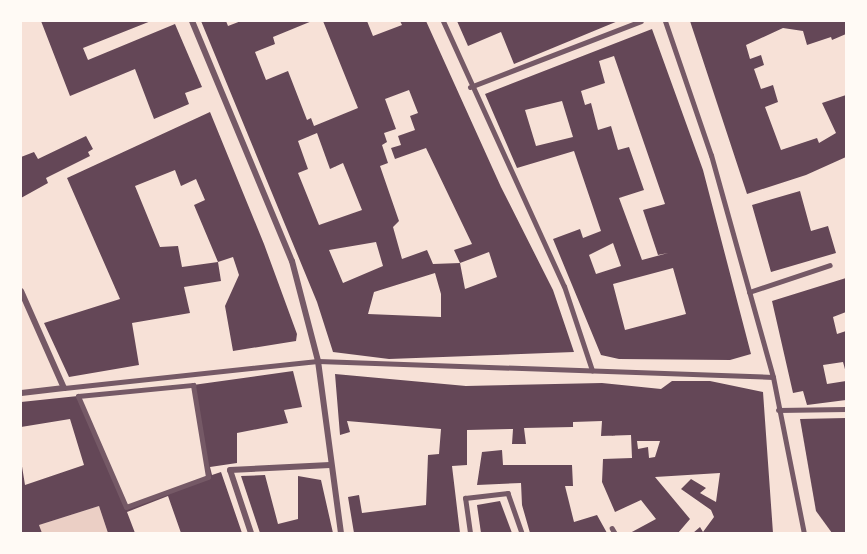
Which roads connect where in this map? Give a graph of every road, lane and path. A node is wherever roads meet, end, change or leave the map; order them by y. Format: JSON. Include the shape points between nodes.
{"nodes":[{"id":1,"x":192,"y":21,"type":"edge"},
{"id":2,"x":443,"y":21,"type":"edge"},
{"id":3,"x":641,"y":21,"type":"edge"},
{"id":4,"x":666,"y":21,"type":"edge"},
{"id":5,"x":470,"y":87,"type":"junction"},
{"id":6,"x":830,"y":265,"type":"dead end"},
{"id":7,"x":21,"y":291,"type":"edge"},
{"id":8,"x":749,"y":292,"type":"junction"},
{"id":9,"x":318,"y":361,"type":"junction"},
{"id":10,"x":592,"y":370,"type":"junction"},
{"id":11,"x":773,"y":377,"type":"junction"},
{"id":12,"x":64,"y":388,"type":"junction"},
{"id":13,"x":21,"y":393,"type":"edge"},
{"id":14,"x":78,"y":396,"type":"joint"},
{"id":15,"x":846,"y":409,"type":"edge"},
{"id":16,"x":778,"y":410,"type":"junction"},
{"id":17,"x":330,"y":465,"type":"junction"},
{"id":18,"x":251,"y":533,"type":"edge"},
{"id":19,"x":341,"y":533,"type":"edge"},
{"id":20,"x":470,"y":533,"type":"edge"},
{"id":21,"x":522,"y":533,"type":"edge"},
{"id":22,"x":804,"y":533,"type":"edge"}],
"edges":[{"from":1,"to":9,"type":"street","via":[[292,261]]},
{"from":2,"to":5,"type":"street"},
{"from":3,"to":5,"type":"street"},
{"from":4,"to":8,"type":"street","via":[[711,155]]},
{"from":5,"to":10,"type":"street","via":[[564,286]]},
{"from":6,"to":8,"type":"street"},
{"from":7,"to":12,"type":"street"},
{"from":8,"to":11,"type":"street"},
{"from":9,"to":10,"type":"street"},
{"from":9,"to":12,"type":"street"},
{"from":9,"to":17,"type":"street"},
{"from":10,"to":11,"type":"street"},
{"from":11,"to":16,"type":"street"},
{"from":12,"to":13,"type":"street"},
{"from":14,"to":14,"type":"street","via":[[193,386],[208,477],[126,507]]},
{"from":15,"to":16,"type":"street"},
{"from":16,"to":22,"type":"street"},
{"from":17,"to":18,"type":"street","via":[[230,470]]},
{"from":17,"to":19,"type":"street"},
{"from":20,"to":21,"type":"lane","via":[[465,498],[508,493]]}]}
